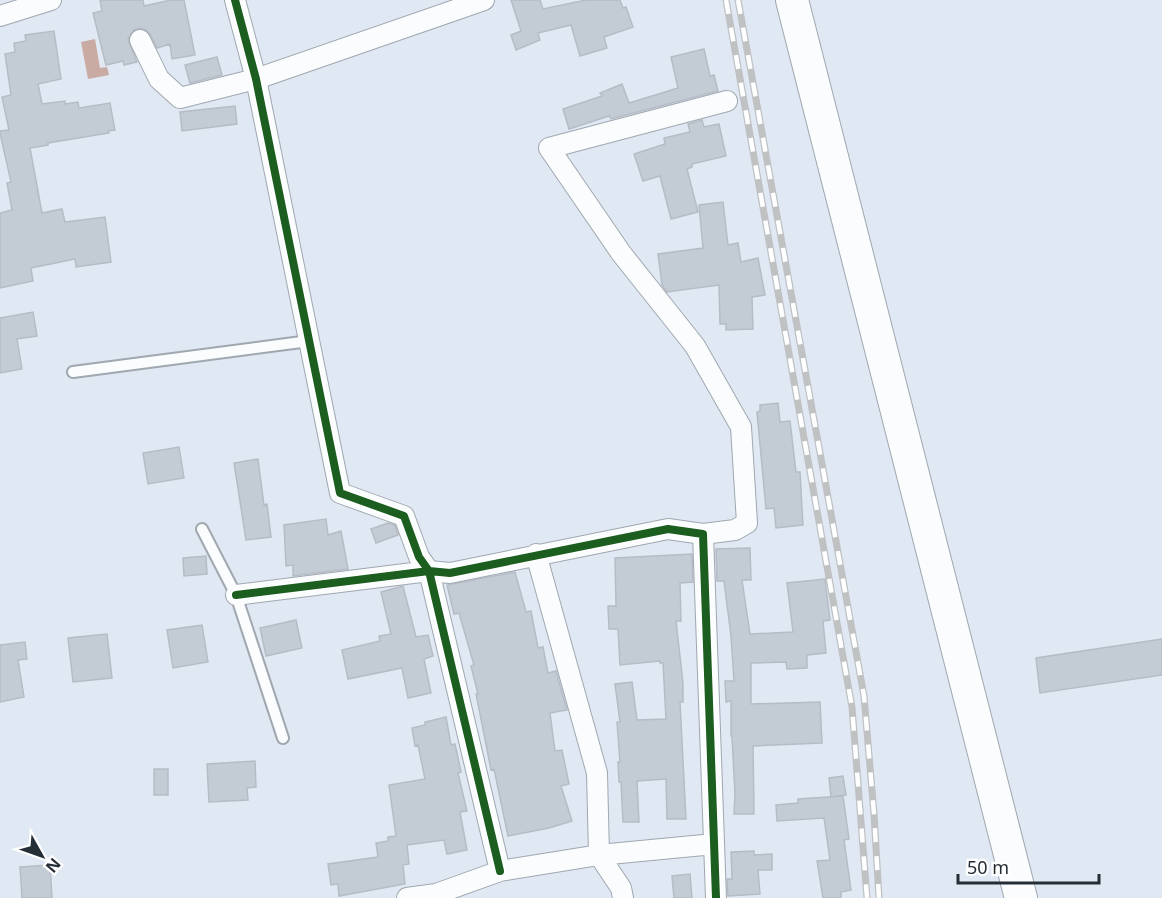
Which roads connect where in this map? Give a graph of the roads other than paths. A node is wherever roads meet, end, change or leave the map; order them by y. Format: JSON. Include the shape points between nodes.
{"nodes":[{"id":1,"x":51,"y":0,"type":"edge"},
{"id":2,"x":235,"y":0,"type":"edge"},
{"id":3,"x":484,"y":0,"type":"edge"},
{"id":4,"x":792,"y":0,"type":"edge"},
{"id":5,"x":0,"y":16,"type":"edge"},
{"id":6,"x":140,"y":40,"type":"dead end"},
{"id":7,"x":256,"y":79,"type":"junction"},
{"id":8,"x":727,"y":101,"type":"dead end"},
{"id":9,"x":309,"y":341,"type":"junction"},
{"id":10,"x":73,"y":372,"type":"dead end"},
{"id":11,"x":202,"y":529,"type":"dead end"},
{"id":12,"x":704,"y":534,"type":"junction"},
{"id":13,"x":536,"y":554,"type":"junction"},
{"id":14,"x":429,"y":571,"type":"junction"},
{"id":15,"x":236,"y":595,"type":"junction"},
{"id":16,"x":283,"y":738,"type":"dead end"},
{"id":17,"x":714,"y":844,"type":"junction"},
{"id":18,"x":599,"y":855,"type":"junction"},
{"id":19,"x":500,"y":871,"type":"junction"},
{"id":20,"x":436,"y":896,"type":"edge"},
{"id":21,"x":407,"y":898,"type":"edge"},
{"id":22,"x":623,"y":898,"type":"edge"},
{"id":23,"x":717,"y":898,"type":"edge"},
{"id":24,"x":1021,"y":898,"type":"edge"}],
"edges":[{"from":1,"to":5,"type":"street"},
{"from":2,"to":7,"type":"street"},
{"from":3,"to":7,"type":"street"},
{"from":4,"to":24,"type":"main road"},
{"from":6,"to":7,"type":"street","via":[[159,79],[180,98]]},
{"from":7,"to":9,"type":"street"},
{"from":8,"to":12,"type":"street","via":[[549,148],[621,253],[695,346],[741,428],[747,523],[735,530]]},
{"from":9,"to":10,"type":"lane"},
{"from":9,"to":14,"type":"street","via":[[340,493],[404,516],[419,557]]},
{"from":11,"to":15,"type":"lane"},
{"from":12,"to":13,"type":"street","via":[[668,529]]},
{"from":12,"to":17,"type":"street"},
{"from":13,"to":14,"type":"street","via":[[450,573]]},
{"from":13,"to":18,"type":"street","via":[[597,773]]},
{"from":14,"to":15,"type":"street"},
{"from":14,"to":19,"type":"street"},
{"from":15,"to":16,"type":"lane"},
{"from":17,"to":18,"type":"street"},
{"from":17,"to":23,"type":"street"},
{"from":18,"to":19,"type":"street"},
{"from":18,"to":22,"type":"street","via":[[621,888]]},
{"from":19,"to":20,"type":"street"},
{"from":20,"to":21,"type":"street"}]}
